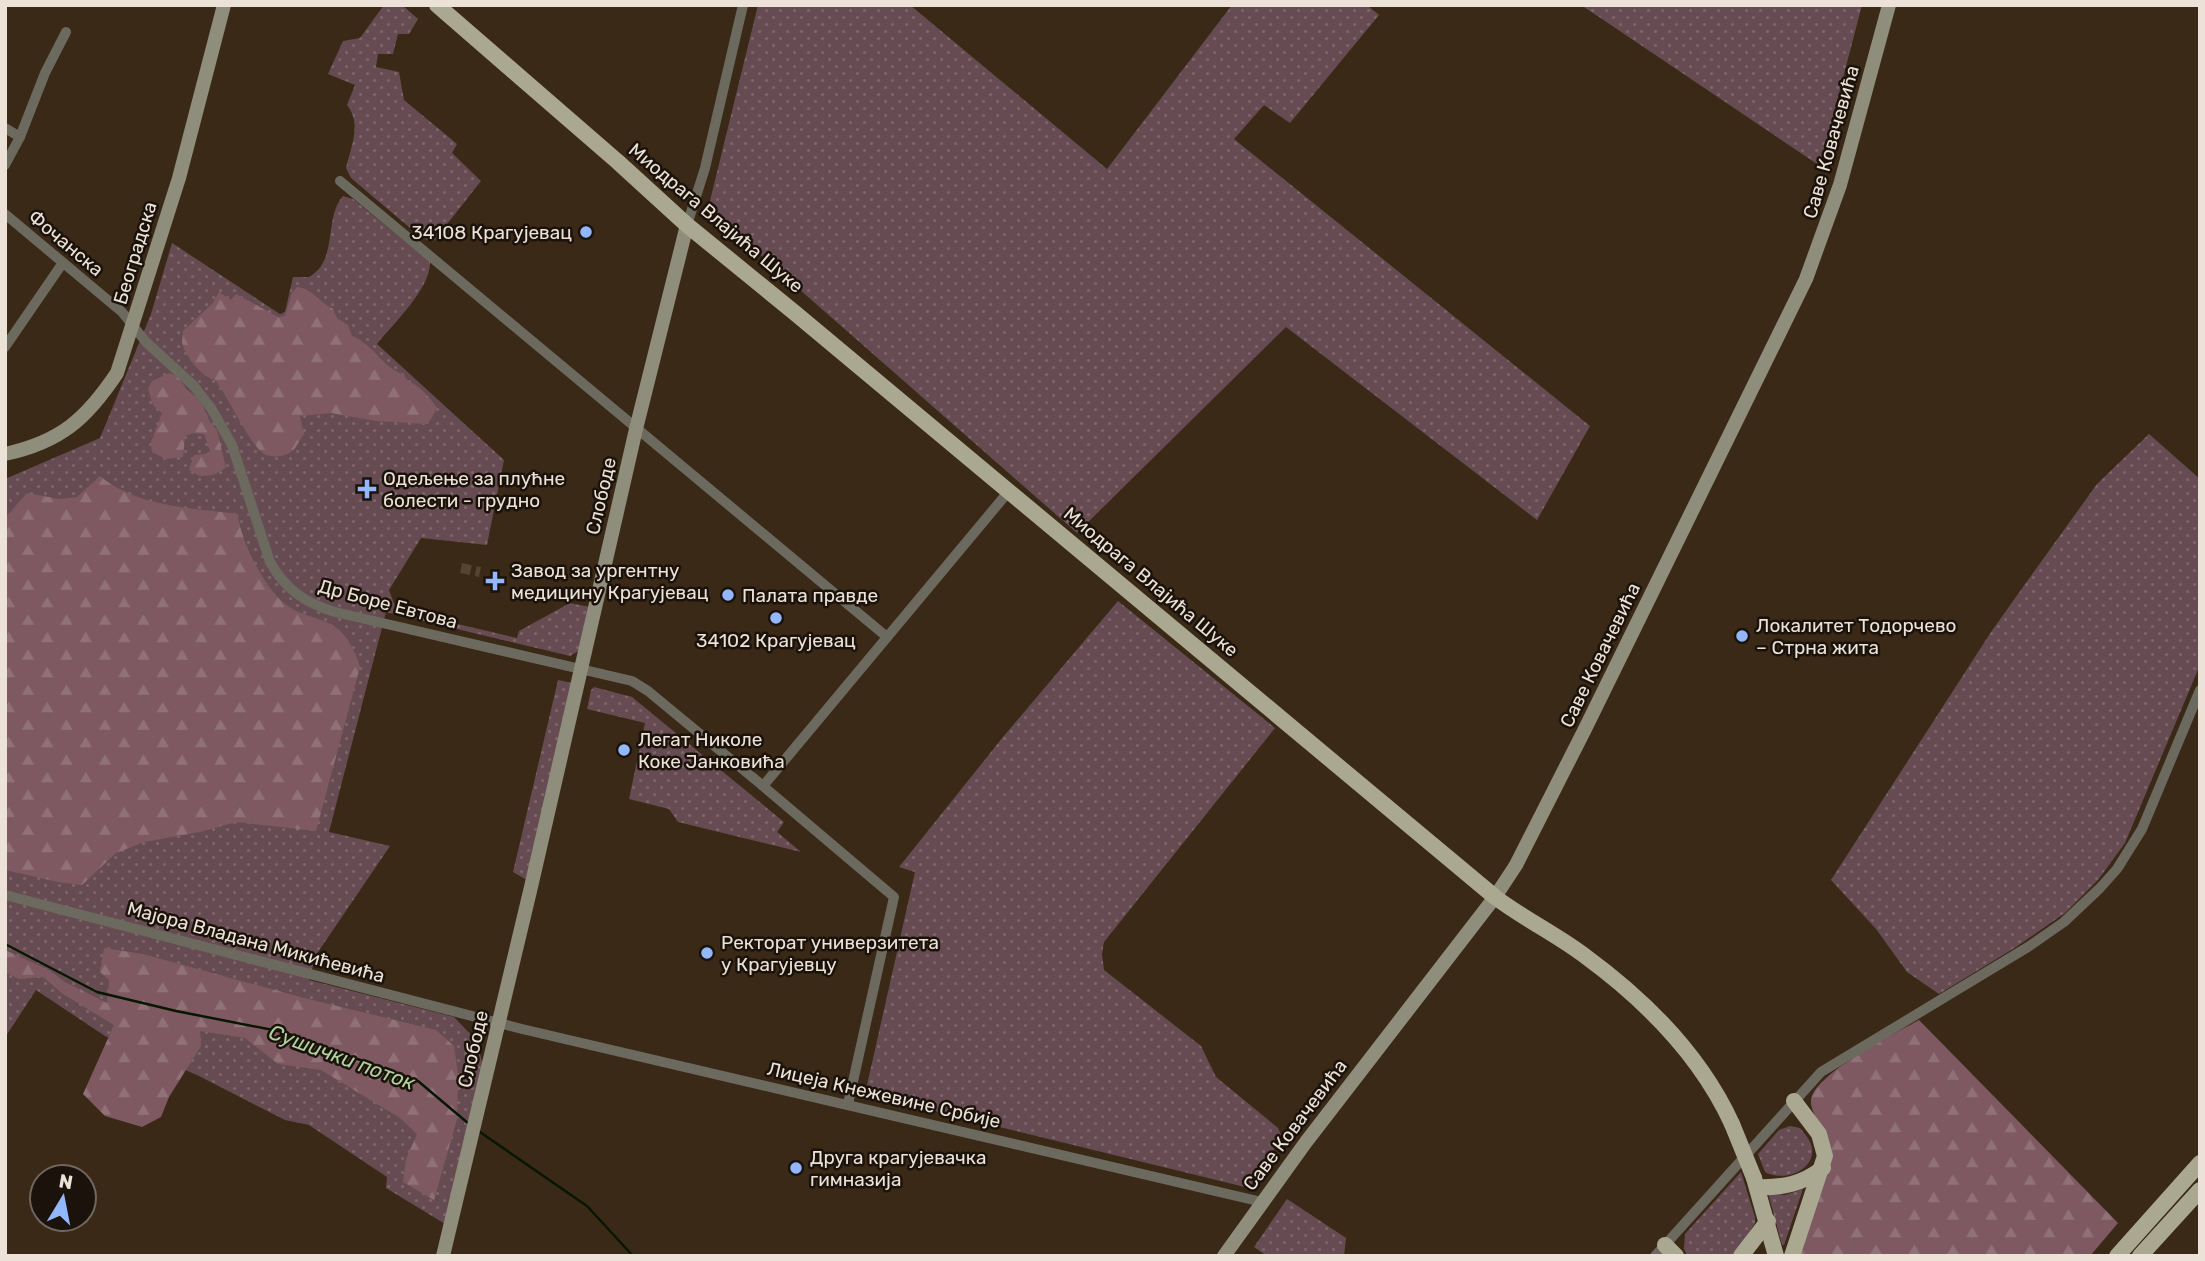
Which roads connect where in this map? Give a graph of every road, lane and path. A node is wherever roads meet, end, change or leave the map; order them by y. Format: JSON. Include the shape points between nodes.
{"nodes":[{"id":1,"x":224,"y":5,"type":"edge"},
{"id":2,"x":438,"y":5,"type":"edge"},
{"id":3,"x":743,"y":5,"type":"edge"},
{"id":4,"x":1889,"y":5,"type":"edge"},
{"id":5,"x":66,"y":32,"type":"dead end"},
{"id":6,"x":5,"y":128,"type":"edge"},
{"id":7,"x":20,"y":138,"type":"junction"},
{"id":8,"x":5,"y":165,"type":"edge"},
{"id":9,"x":340,"y":181,"type":"dead end"},
{"id":10,"x":5,"y":215,"type":"edge"},
{"id":11,"x":687,"y":225,"type":"junction"},
{"id":12,"x":62,"y":264,"type":"junction"},
{"id":13,"x":133,"y":326,"type":"junction"},
{"id":14,"x":5,"y":347,"type":"edge"},
{"id":15,"x":636,"y":429,"type":"junction"},
{"id":16,"x":5,"y":454,"type":"edge"},
{"id":17,"x":1009,"y":491,"type":"junction"},
{"id":18,"x":887,"y":638,"type":"junction"},
{"id":19,"x":581,"y":669,"type":"junction"},
{"id":20,"x":2200,"y":690,"type":"edge"},
{"id":21,"x":763,"y":786,"type":"junction"},
{"id":22,"x":5,"y":895,"type":"edge"},
{"id":23,"x":1495,"y":897,"type":"junction"},
{"id":24,"x":498,"y":1022,"type":"junction"},
{"id":25,"x":1794,"y":1101,"type":"junction"},
{"id":26,"x":848,"y":1104,"type":"junction"},
{"id":27,"x":2200,"y":1163,"type":"edge"},
{"id":28,"x":1822,"y":1168,"type":"junction"},
{"id":29,"x":1755,"y":1182,"type":"junction"},
{"id":30,"x":2200,"y":1190,"type":"edge"},
{"id":31,"x":1262,"y":1202,"type":"junction"},
{"id":32,"x":1769,"y":1228,"type":"junction"},
{"id":33,"x":1666,"y":1252,"type":"edge"},
{"id":34,"x":443,"y":1256,"type":"edge"},
{"id":35,"x":1224,"y":1256,"type":"edge"},
{"id":36,"x":1741,"y":1256,"type":"edge"},
{"id":37,"x":1773,"y":1256,"type":"edge"},
{"id":38,"x":1792,"y":1256,"type":"edge"},
{"id":39,"x":2117,"y":1256,"type":"edge"},
{"id":40,"x":2140,"y":1256,"type":"edge"}],
"edges":[{"from":1,"to":13,"type":"street","name":"Београдска","via":[[179,178]]},
{"from":2,"to":11,"type":"main road","name":"Миодрага Влајића Шуке"},
{"from":3,"to":11,"type":"street","name":"Слободе"},
{"from":4,"to":23,"type":"street","name":"Саве Ковачевића","via":[[1840,185],[1806,279],[1585,729]]},
{"from":5,"to":7,"type":"street"},
{"from":6,"to":7,"type":"street"},
{"from":7,"to":8,"type":"street"},
{"from":9,"to":15,"type":"street"},
{"from":10,"to":12,"type":"street","name":"Фочанска"},
{"from":11,"to":15,"type":"street","name":"Слободе"},
{"from":11,"to":17,"type":"main road","name":"Миодрага Влајића Шуке"},
{"from":12,"to":13,"type":"street","name":"Фочанска"},
{"from":12,"to":14,"type":"street"},
{"from":13,"to":16,"type":"street","name":"Београдска","via":[[117,373],[84,417],[57,435]]},
{"from":13,"to":19,"type":"street","name":"Др Боре Евтова","via":[[218,418],[237,459],[270,562],[295,593],[335,612]]},
{"from":15,"to":18,"type":"street"},
{"from":15,"to":19,"type":"street","name":"Слободе"},
{"from":17,"to":18,"type":"street"},
{"from":17,"to":23,"type":"main road","name":"Миодрага Влајића Шуке"},
{"from":18,"to":21,"type":"street"},
{"from":19,"to":21,"type":"street","name":"Др Боре Евтова","via":[[640,685]]},
{"from":19,"to":24,"type":"street","name":"Слободе"},
{"from":20,"to":25,"type":"street","via":[[2142,829],[2100,888],[2028,947],[1830,1064]]},
{"from":21,"to":26,"type":"street","name":"Др Боре Евтова","via":[[894,897]]},
{"from":22,"to":24,"type":"street","name":"Мајора Владана Микићевића"},
{"from":23,"to":29,"type":"main road","name":"Миодрага Влајића Шуке","bridge":true,"via":[[1584,955],[1654,1015],[1716,1092]]},
{"from":23,"to":31,"type":"street","name":"Саве Ковачевића"},
{"from":24,"to":26,"type":"street","name":"Лицеја Кнежевине Србије"},
{"from":24,"to":34,"type":"street","name":"Слободе"},
{"from":25,"to":28,"type":"main road","via":[[1823,1142]]},
{"from":25,"to":33,"type":"street"},
{"from":26,"to":31,"type":"street","name":"Лицеја Кнежевине Србије"},
{"from":27,"to":39,"type":"main road"},
{"from":28,"to":29,"type":"main road","via":[[1795,1184],[1779,1187]]},
{"from":28,"to":38,"type":"main road"},
{"from":29,"to":32,"type":"main road","name":"Миодрага Влајића Шуке"},
{"from":30,"to":40,"type":"main road"},
{"from":31,"to":35,"type":"street","name":"Саве Ковачевића"},
{"from":32,"to":36,"type":"main road"},
{"from":32,"to":37,"type":"main road","name":"Миодрага Влајића Шуке"}]}
